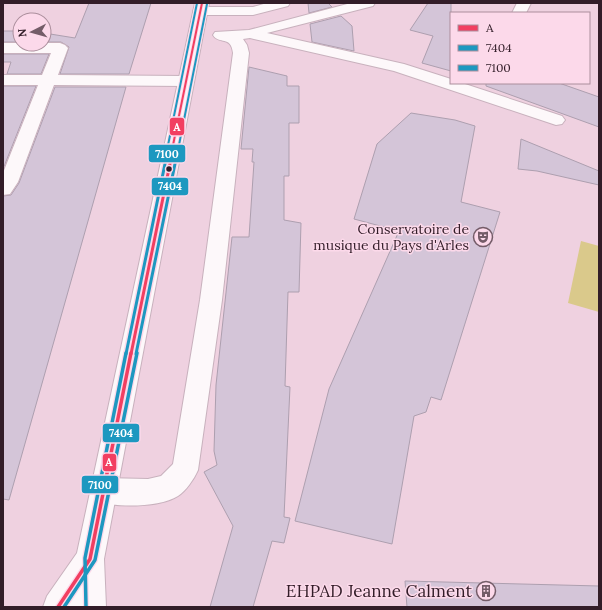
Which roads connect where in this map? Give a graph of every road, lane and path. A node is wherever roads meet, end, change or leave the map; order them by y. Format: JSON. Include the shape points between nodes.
{"nodes":[{"id":1,"x":283,"y":3,"type":"edge"},
{"id":2,"x":368,"y":3,"type":"edge"},
{"id":3,"x":524,"y":3,"type":"edge"},
{"id":4,"x":201,"y":7,"type":"edge"},
{"id":5,"x":520,"y":12,"type":"edge"},
{"id":6,"x":250,"y":34,"type":"junction"},
{"id":7,"x":195,"y":35,"type":"junction"},
{"id":8,"x":220,"y":35,"type":"junction"},
{"id":9,"x":3,"y":48,"type":"edge"},
{"id":10,"x":450,"y":68,"type":"edge"},
{"id":11,"x":3,"y":80,"type":"edge"},
{"id":12,"x":47,"y":80,"type":"junction"},
{"id":13,"x":435,"y":80,"type":"junction"},
{"id":14,"x":186,"y":81,"type":"junction"},
{"id":15,"x":556,"y":120,"type":"dead end"},
{"id":16,"x":3,"y":189,"type":"edge"},
{"id":17,"x":103,"y":491,"type":"junction"},
{"id":18,"x":90,"y":559,"type":"junction"},
{"id":19,"x":58,"y":607,"type":"edge"},
{"id":20,"x":91,"y":607,"type":"edge"}],
"edges":[{"from":1,"to":4,"type":"street","via":[[253,10]]},
{"from":2,"to":6,"type":"street"},
{"from":3,"to":5,"type":"street"},
{"from":4,"to":7,"type":"street"},
{"from":6,"to":8,"type":"street"},
{"from":6,"to":13,"type":"street","via":[[398,67]]},
{"from":7,"to":8,"type":"street"},
{"from":7,"to":14,"type":"street"},
{"from":8,"to":17,"type":"street","via":[[236,40],[240,44],[241,53],[211,300],[185,470],[169,487],[148,492]]},
{"from":9,"to":12,"type":"street","via":[[60,48]]},
{"from":10,"to":13,"type":"street"},
{"from":11,"to":12,"type":"street"},
{"from":12,"to":14,"type":"street"},
{"from":12,"to":16,"type":"street","via":[[9,182]]},
{"from":13,"to":15,"type":"street"},
{"from":14,"to":17,"type":"street"},
{"from":17,"to":18,"type":"street"},
{"from":18,"to":19,"type":"street"},
{"from":18,"to":20,"type":"street"}]}
